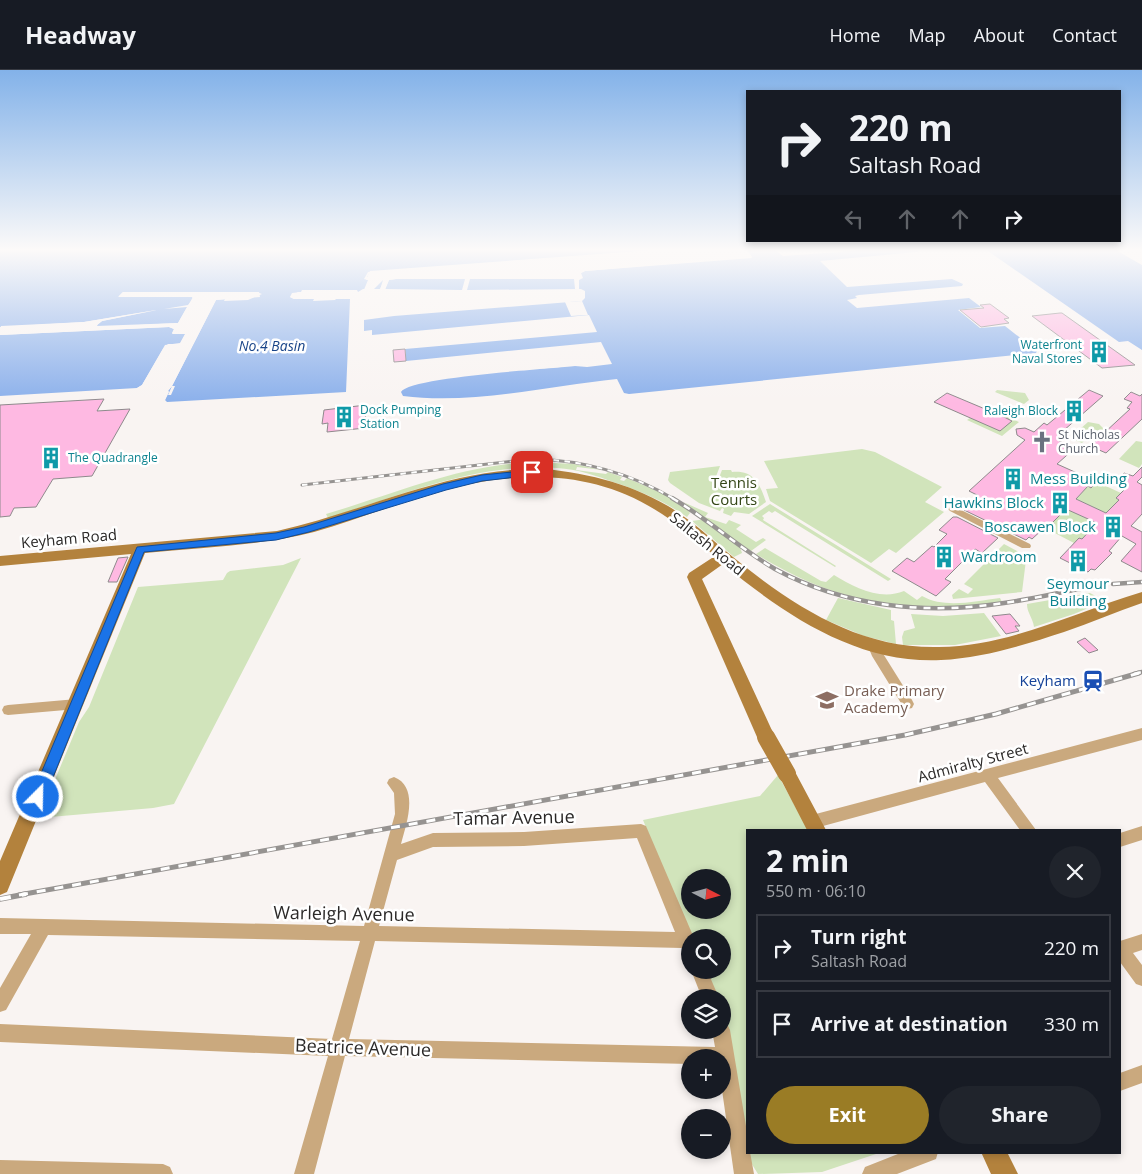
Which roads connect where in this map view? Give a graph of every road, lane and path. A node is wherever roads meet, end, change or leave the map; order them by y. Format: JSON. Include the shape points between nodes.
{"nodes":[{"id":1,"x":953,"y":509,"type":"dead end"},
{"id":2,"x":1026,"y":546,"type":"dead end"},
{"id":3,"x":140,"y":549,"type":"junction"},
{"id":4,"x":724,"y":557,"type":"junction"},
{"id":5,"x":0,"y":562,"type":"edge"},
{"id":6,"x":1142,"y":597,"type":"edge"},
{"id":7,"x":874,"y":646,"type":"junction"},
{"id":8,"x":76,"y":704,"type":"junction"},
{"id":9,"x":908,"y":704,"type":"dead end"},
{"id":10,"x":8,"y":710,"type":"dead end"},
{"id":11,"x":1142,"y":734,"type":"edge"},
{"id":12,"x":988,"y":776,"type":"junction"},
{"id":13,"x":394,"y":783,"type":"dead end"},
{"id":14,"x":814,"y":826,"type":"edge"},
{"id":15,"x":1029,"y":829,"type":"edge"},
{"id":16,"x":1142,"y":833,"type":"edge"},
{"id":17,"x":1121,"y":840,"type":"edge"},
{"id":18,"x":391,"y":855,"type":"junction"},
{"id":19,"x":0,"y":885,"type":"edge"},
{"id":20,"x":0,"y":926,"type":"edge"},
{"id":21,"x":43,"y":928,"type":"junction"},
{"id":22,"x":682,"y":929,"type":"edge"},
{"id":23,"x":368,"y":935,"type":"junction"},
{"id":24,"x":1142,"y":942,"type":"edge"},
{"id":25,"x":681,"y":944,"type":"edge"},
{"id":26,"x":1121,"y":949,"type":"edge"},
{"id":27,"x":1121,"y":950,"type":"edge"},
{"id":28,"x":1142,"y":978,"type":"edge"},
{"id":29,"x":0,"y":1004,"type":"edge"},
{"id":30,"x":0,"y":1033,"type":"edge"},
{"id":31,"x":339,"y":1047,"type":"junction"},
{"id":32,"x":681,"y":1055,"type":"edge"},
{"id":33,"x":1142,"y":1074,"type":"edge"},
{"id":34,"x":1121,"y":1082,"type":"edge"},
{"id":35,"x":731,"y":1089,"type":"edge"},
{"id":36,"x":925,"y":1154,"type":"edge"},
{"id":37,"x":995,"y":1154,"type":"edge"},
{"id":38,"x":0,"y":1169,"type":"edge"},
{"id":39,"x":163,"y":1174,"type":"edge"},
{"id":40,"x":304,"y":1174,"type":"edge"},
{"id":41,"x":744,"y":1174,"type":"edge"},
{"id":42,"x":872,"y":1174,"type":"edge"},
{"id":43,"x":1005,"y":1174,"type":"edge"}],
"edges":[{"from":1,"to":2,"type":"street"},
{"from":3,"to":4,"type":"main road","name":"Saltash Road","via":[[276,536],[306,530],[443,487],[532,472],[572,475],[634,495],[675,516]]},
{"from":3,"to":5,"type":"main road","name":"Keyham Road"},
{"from":3,"to":8,"type":"main road"},
{"from":4,"to":7,"type":"main road","name":"Saltash Road","via":[[808,618],[846,637]]},
{"from":4,"to":14,"type":"main road","bridge":true,"via":[[694,577],[750,704]]},
{"from":6,"to":7,"type":"main road","name":"Saltash Road","via":[[1051,630],[974,650],[920,654]]},
{"from":7,"to":9,"type":"street"},
{"from":8,"to":10,"type":"street"},
{"from":8,"to":19,"type":"main road"},
{"from":11,"to":12,"type":"street","name":"Admiralty Street"},
{"from":12,"to":14,"type":"street","name":"Admiralty Street"},
{"from":12,"to":15,"type":"street"},
{"from":13,"to":18,"type":"street","via":[[400,791],[402,814]]},
{"from":16,"to":17,"type":"street"},
{"from":18,"to":22,"type":"street","name":"Tamar Avenue","via":[[433,840],[524,839],[640,831]]},
{"from":18,"to":23,"type":"street"},
{"from":20,"to":21,"type":"street","name":"Warleigh Avenue"},
{"from":21,"to":23,"type":"street","name":"Warleigh Avenue"},
{"from":21,"to":29,"type":"street"},
{"from":23,"to":25,"type":"street","name":"Warleigh Avenue"},
{"from":23,"to":31,"type":"street"},
{"from":24,"to":26,"type":"street"},
{"from":27,"to":28,"type":"street"},
{"from":30,"to":31,"type":"street","name":"Beatrice Avenue"},
{"from":31,"to":32,"type":"street","name":"Beatrice Avenue"},
{"from":31,"to":40,"type":"street"},
{"from":33,"to":34,"type":"street"},
{"from":35,"to":41,"type":"street"},
{"from":36,"to":42,"type":"street"},
{"from":37,"to":43,"type":"main road"},
{"from":38,"to":39,"type":"street"}]}
